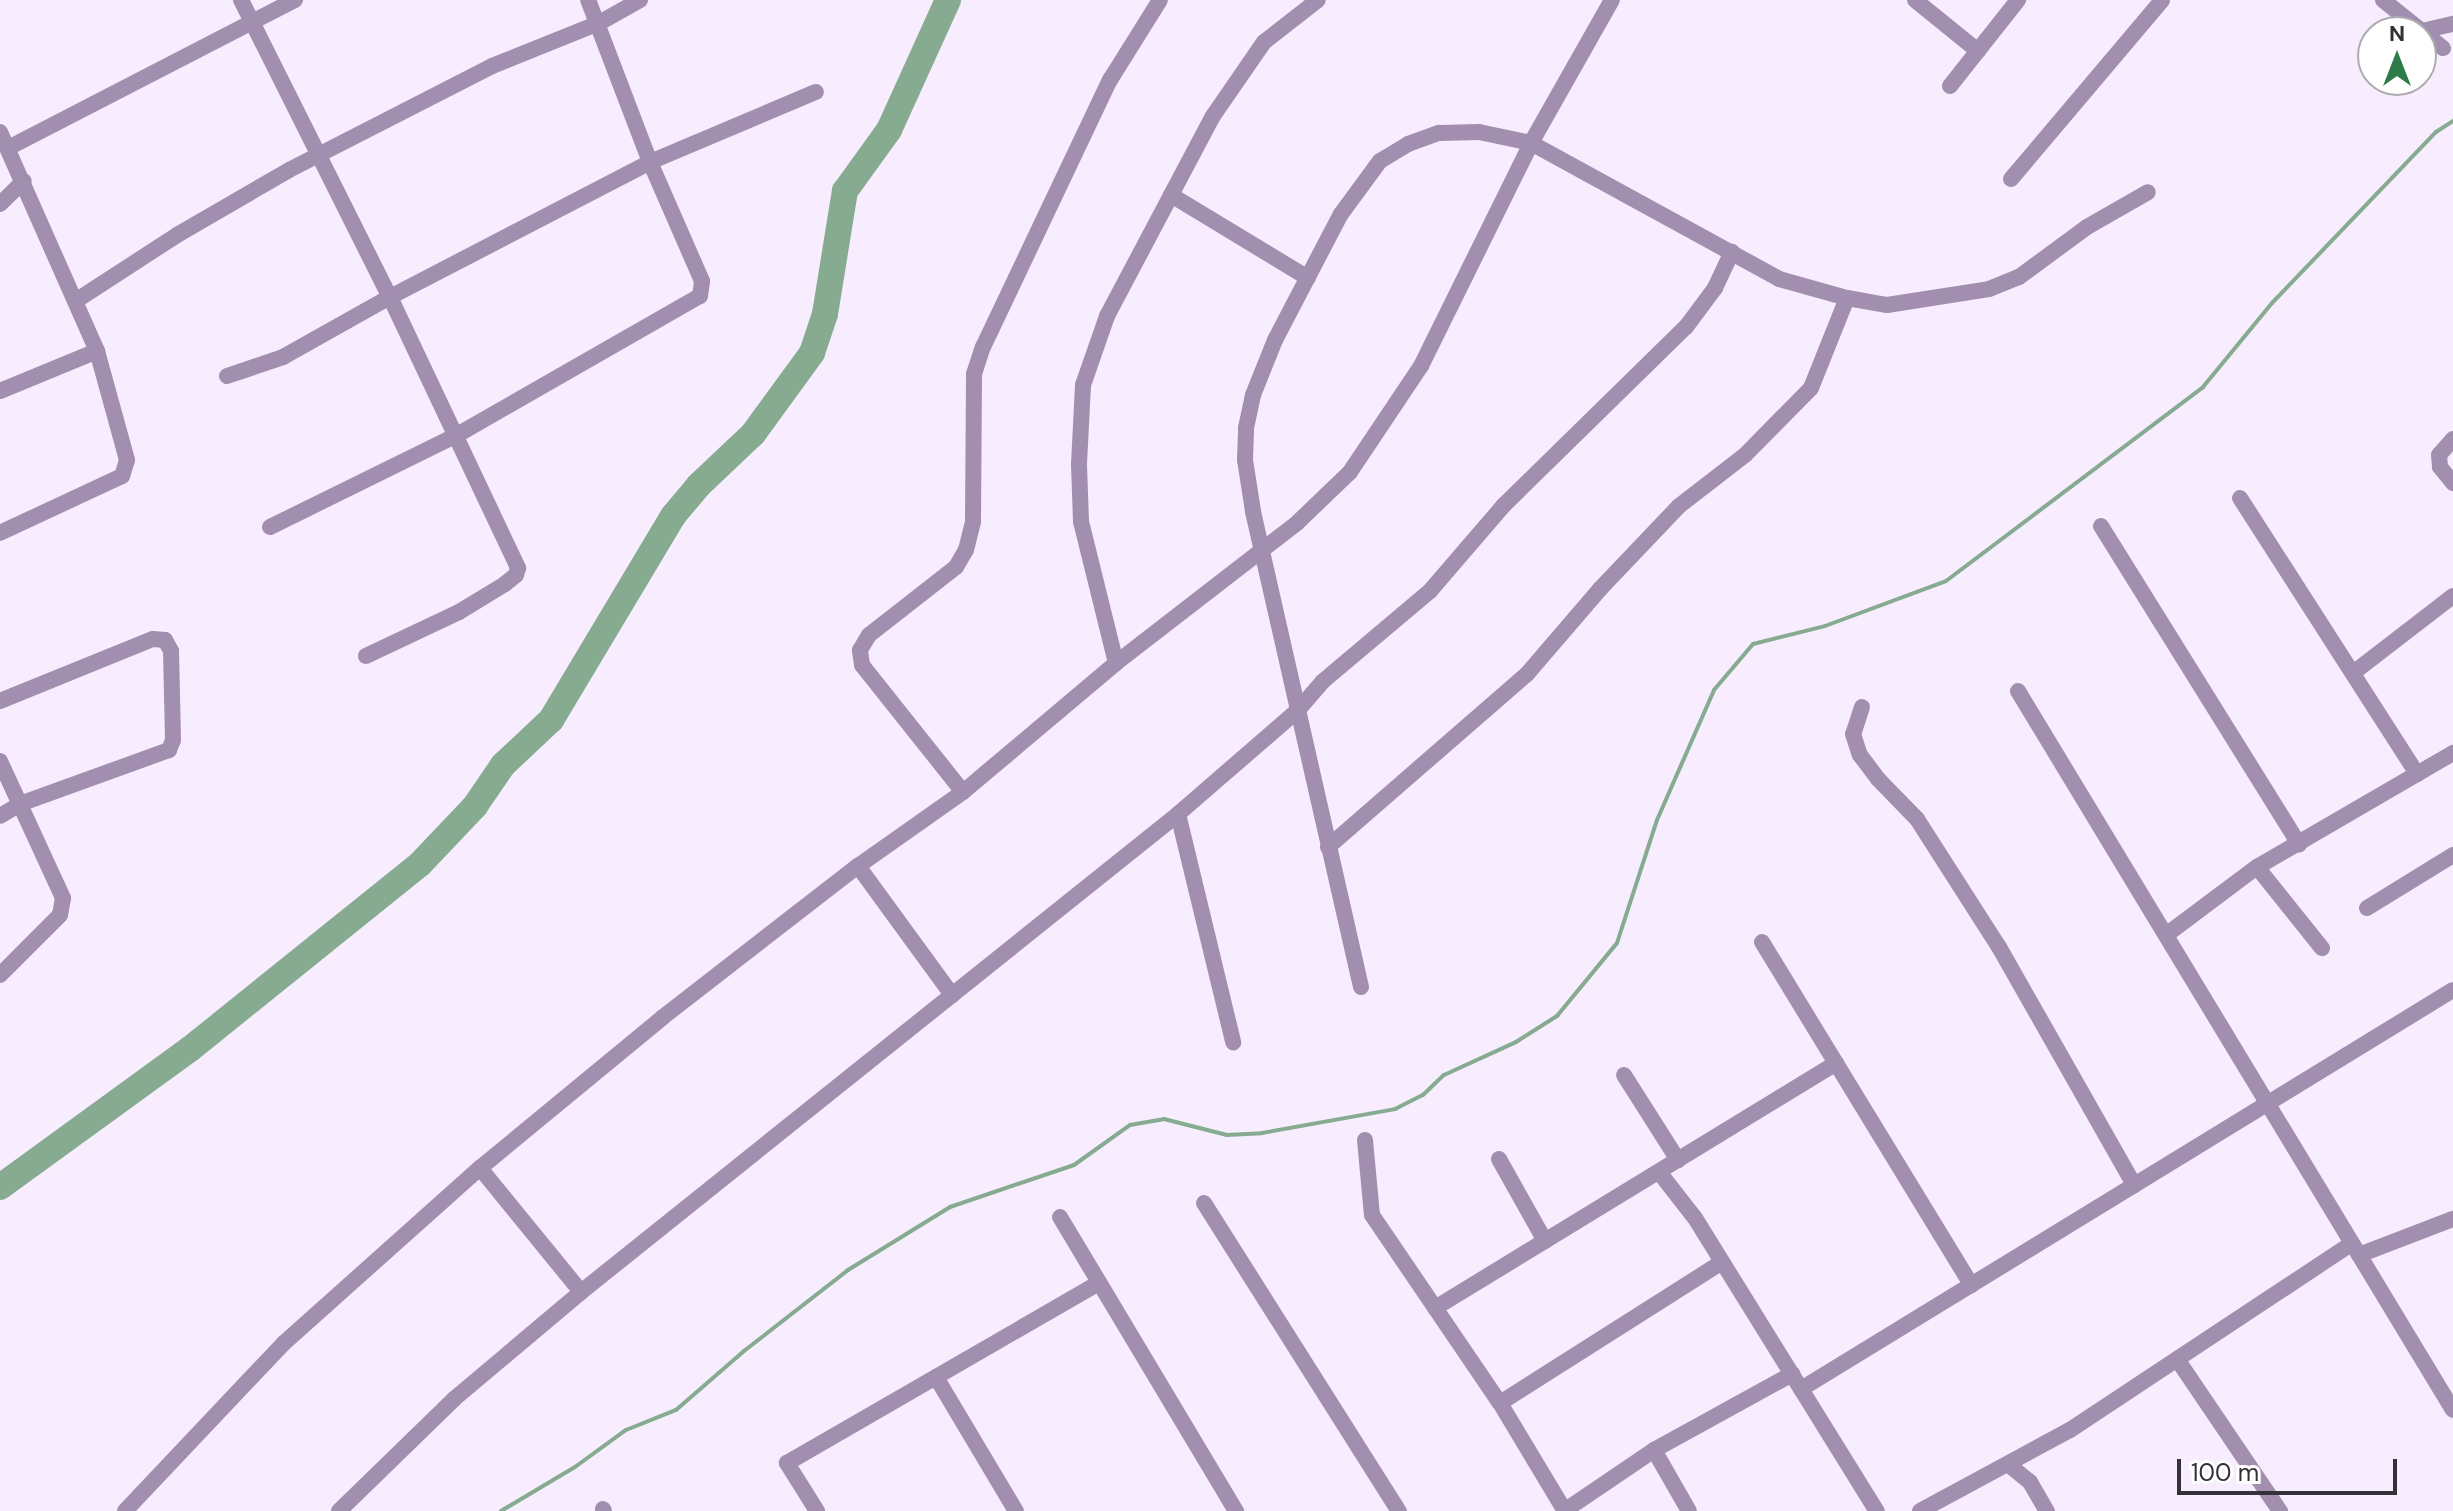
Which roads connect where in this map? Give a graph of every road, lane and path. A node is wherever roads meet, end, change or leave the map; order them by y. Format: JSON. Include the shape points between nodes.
{"nodes":[{"id":1,"x":241,"y":0,"type":"edge"},
{"id":2,"x":295,"y":0,"type":"edge"},
{"id":3,"x":588,"y":0,"type":"edge"},
{"id":4,"x":640,"y":0,"type":"edge"},
{"id":5,"x":1160,"y":0,"type":"edge"},
{"id":6,"x":1318,"y":0,"type":"edge"},
{"id":7,"x":1915,"y":0,"type":"edge"},
{"id":8,"x":2018,"y":0,"type":"edge"},
{"id":9,"x":2162,"y":0,"type":"edge"},
{"id":10,"x":2383,"y":0,"type":"edge"},
{"id":11,"x":1609,"y":1,"type":"edge"},
{"id":12,"x":2403,"y":16,"type":"edge"},
{"id":13,"x":254,"y":22,"type":"junction"},
{"id":14,"x":599,"y":23,"type":"junction"},
{"id":15,"x":2437,"y":43,"type":"edge"},
{"id":16,"x":2443,"y":48,"type":"dead end"},
{"id":17,"x":1978,"y":51,"type":"junction"},
{"id":18,"x":1950,"y":86,"type":"dead end"},
{"id":19,"x":816,"y":92,"type":"dead end"},
{"id":20,"x":0,"y":132,"type":"edge"},
{"id":21,"x":1531,"y":143,"type":"junction"},
{"id":22,"x":8,"y":148,"type":"junction"},
{"id":23,"x":318,"y":158,"type":"junction"},
{"id":24,"x":650,"y":162,"type":"junction"},
{"id":25,"x":2011,"y":179,"type":"dead end"},
{"id":26,"x":24,"y":181,"type":"junction"},
{"id":27,"x":2148,"y":192,"type":"dead end"},
{"id":28,"x":1171,"y":195,"type":"junction"},
{"id":29,"x":0,"y":204,"type":"edge"},
{"id":30,"x":1732,"y":252,"type":"junction"},
{"id":31,"x":1308,"y":278,"type":"junction"},
{"id":32,"x":390,"y":297,"type":"junction"},
{"id":33,"x":1847,"y":298,"type":"junction"},
{"id":34,"x":77,"y":300,"type":"junction"},
{"id":35,"x":97,"y":351,"type":"junction"},
{"id":36,"x":227,"y":376,"type":"dead end"},
{"id":37,"x":0,"y":391,"type":"edge"},
{"id":38,"x":457,"y":435,"type":"junction"},
{"id":39,"x":2453,"y":439,"type":"edge"},
{"id":40,"x":2453,"y":483,"type":"edge"},
{"id":41,"x":2240,"y":498,"type":"dead end"},
{"id":42,"x":2101,"y":526,"type":"dead end"},
{"id":43,"x":270,"y":527,"type":"dead end"},
{"id":44,"x":0,"y":533,"type":"edge"},
{"id":45,"x":1263,"y":548,"type":"junction"},
{"id":46,"x":2453,"y":596,"type":"edge"},
{"id":47,"x":366,"y":656,"type":"dead end"},
{"id":48,"x":1116,"y":663,"type":"junction"},
{"id":49,"x":2353,"y":673,"type":"junction"},
{"id":50,"x":2018,"y":691,"type":"dead end"},
{"id":51,"x":0,"y":701,"type":"edge"},
{"id":52,"x":1862,"y":707,"type":"dead end"},
{"id":53,"x":1298,"y":710,"type":"junction"},
{"id":54,"x":2453,"y":753,"type":"edge"},
{"id":55,"x":0,"y":761,"type":"edge"},
{"id":56,"x":2417,"y":774,"type":"junction"},
{"id":57,"x":963,"y":792,"type":"junction"},
{"id":58,"x":20,"y":804,"type":"junction"},
{"id":59,"x":1178,"y":814,"type":"junction"},
{"id":60,"x":0,"y":816,"type":"edge"},
{"id":61,"x":2299,"y":844,"type":"junction"},
{"id":62,"x":1328,"y":847,"type":"junction"},
{"id":63,"x":2453,"y":855,"type":"edge"},
{"id":64,"x":858,"y":866,"type":"junction"},
{"id":65,"x":2257,"y":867,"type":"junction"},
{"id":66,"x":2367,"y":908,"type":"dead end"},
{"id":67,"x":2166,"y":935,"type":"junction"},
{"id":68,"x":1762,"y":942,"type":"dead end"},
{"id":69,"x":2322,"y":948,"type":"dead end"},
{"id":70,"x":0,"y":975,"type":"edge"},
{"id":71,"x":1361,"y":987,"type":"dead end"},
{"id":72,"x":2452,"y":993,"type":"edge"},
{"id":73,"x":952,"y":995,"type":"junction"},
{"id":74,"x":1233,"y":1042,"type":"dead end"},
{"id":75,"x":1836,"y":1063,"type":"junction"},
{"id":76,"x":1624,"y":1075,"type":"dead end"},
{"id":77,"x":2268,"y":1103,"type":"junction"},
{"id":78,"x":1365,"y":1140,"type":"dead end"},
{"id":79,"x":1499,"y":1159,"type":"dead end"},
{"id":80,"x":1678,"y":1160,"type":"junction"},
{"id":81,"x":480,"y":1168,"type":"junction"},
{"id":82,"x":1659,"y":1172,"type":"junction"},
{"id":83,"x":2134,"y":1185,"type":"junction"},
{"id":84,"x":1204,"y":1203,"type":"dead end"},
{"id":85,"x":1060,"y":1217,"type":"dead end"},
{"id":86,"x":2453,"y":1219,"type":"edge"},
{"id":87,"x":1545,"y":1241,"type":"junction"},
{"id":88,"x":2356,"y":1249,"type":"junction"},
{"id":89,"x":1721,"y":1263,"type":"junction"},
{"id":90,"x":1099,"y":1283,"type":"junction"},
{"id":91,"x":1971,"y":1285,"type":"junction"},
{"id":92,"x":581,"y":1292,"type":"junction"},
{"id":93,"x":1435,"y":1308,"type":"junction"},
{"id":94,"x":2177,"y":1359,"type":"junction"},
{"id":95,"x":936,"y":1377,"type":"junction"},
{"id":96,"x":1796,"y":1381,"type":"junction"},
{"id":97,"x":1500,"y":1403,"type":"junction"},
{"id":98,"x":2453,"y":1410,"type":"edge"},
{"id":99,"x":1654,"y":1450,"type":"junction"},
{"id":100,"x":2009,"y":1465,"type":"junction"},
{"id":101,"x":125,"y":1511,"type":"edge"},
{"id":102,"x":339,"y":1511,"type":"edge"},
{"id":103,"x":817,"y":1511,"type":"edge"},
{"id":104,"x":1016,"y":1511,"type":"edge"},
{"id":105,"x":1236,"y":1511,"type":"edge"},
{"id":106,"x":1399,"y":1511,"type":"edge"},
{"id":107,"x":1564,"y":1511,"type":"edge"},
{"id":108,"x":1689,"y":1511,"type":"edge"},
{"id":109,"x":1877,"y":1511,"type":"edge"},
{"id":110,"x":1920,"y":1511,"type":"edge"},
{"id":111,"x":2047,"y":1511,"type":"edge"},
{"id":112,"x":2280,"y":1511,"type":"edge"}],
"edges":[{"from":1,"to":13,"type":"street"},
{"from":2,"to":13,"type":"street"},
{"from":3,"to":14,"type":"street"},
{"from":4,"to":14,"type":"street"},
{"from":5,"to":57,"type":"street","via":[[1110,80],[983,347],[974,374],[973,522],[966,550],[956,567],[869,635],[860,650],[862,665]]},
{"from":6,"to":28,"type":"street","via":[[1264,42],[1213,116]]},
{"from":7,"to":17,"type":"street"},
{"from":8,"to":17,"type":"street"},
{"from":9,"to":25,"type":"street"},
{"from":10,"to":12,"type":"street"},
{"from":11,"to":21,"type":"street"},
{"from":13,"to":22,"type":"street"},
{"from":13,"to":23,"type":"street"},
{"from":14,"to":23,"type":"street","via":[[492,66]]},
{"from":14,"to":24,"type":"street"},
{"from":15,"to":16,"type":"street"},
{"from":17,"to":18,"type":"street"},
{"from":19,"to":24,"type":"street"},
{"from":20,"to":22,"type":"street"},
{"from":21,"to":30,"type":"street"},
{"from":21,"to":31,"type":"street","via":[[1479,132],[1439,133],[1380,161],[1341,214]]},
{"from":21,"to":45,"type":"street","via":[[1421,366],[1388,420],[1350,472]]},
{"from":22,"to":26,"type":"street"},
{"from":23,"to":32,"type":"street"},
{"from":23,"to":34,"type":"street","via":[[177,235]]},
{"from":24,"to":32,"type":"street"},
{"from":24,"to":38,"type":"street","via":[[702,281],[700,296]]},
{"from":26,"to":29,"type":"street"},
{"from":26,"to":34,"type":"street"},
{"from":27,"to":33,"type":"street","via":[[2087,227],[2019,277],[1989,289],[1887,305]]},
{"from":28,"to":31,"type":"street"},
{"from":28,"to":48,"type":"street","via":[[1107,316],[1083,385],[1081,522]]},
{"from":30,"to":33,"type":"street","via":[[1779,279]]},
{"from":30,"to":53,"type":"street","via":[[1715,288],[1686,327],[1504,505],[1430,591],[1322,682]]},
{"from":31,"to":45,"type":"street","via":[[1275,340],[1246,428],[1245,460]]},
{"from":32,"to":36,"type":"street","via":[[283,357]]},
{"from":32,"to":38,"type":"street"},
{"from":33,"to":62,"type":"street","via":[[1811,388],[1745,455],[1679,506],[1527,674]]},
{"from":34,"to":35,"type":"street"},
{"from":35,"to":37,"type":"street"},
{"from":35,"to":44,"type":"street","via":[[126,471]]},
{"from":38,"to":43,"type":"street"},
{"from":38,"to":47,"type":"street","via":[[516,559],[516,575],[459,612]]},
{"from":39,"to":40,"type":"street","via":[[2439,455],[2440,467]]},
{"from":41,"to":49,"type":"street"},
{"from":42,"to":61,"type":"street"},
{"from":45,"to":48,"type":"street"},
{"from":45,"to":53,"type":"street"},
{"from":46,"to":49,"type":"street"},
{"from":48,"to":57,"type":"street"},
{"from":49,"to":56,"type":"street"},
{"from":50,"to":67,"type":"street"},
{"from":51,"to":58,"type":"street","via":[[153,639],[165,640],[171,651],[169,750]]},
{"from":52,"to":83,"type":"street","via":[[1853,734],[1860,755],[1917,819],[1974,908]]},
{"from":53,"to":59,"type":"street"},
{"from":53,"to":62,"type":"street"},
{"from":54,"to":56,"type":"street"},
{"from":55,"to":58,"type":"street"},
{"from":56,"to":61,"type":"street"},
{"from":57,"to":64,"type":"street"},
{"from":58,"to":60,"type":"street"},
{"from":58,"to":70,"type":"street","via":[[63,898],[60,915]]},
{"from":59,"to":73,"type":"street"},
{"from":59,"to":74,"type":"street"},
{"from":61,"to":65,"type":"street"},
{"from":62,"to":71,"type":"street"},
{"from":63,"to":66,"type":"street"},
{"from":64,"to":73,"type":"street"},
{"from":64,"to":81,"type":"street"},
{"from":65,"to":67,"type":"street"},
{"from":65,"to":69,"type":"street"},
{"from":67,"to":77,"type":"street"},
{"from":68,"to":75,"type":"street"},
{"from":72,"to":77,"type":"street"},
{"from":73,"to":92,"type":"street"},
{"from":75,"to":80,"type":"street"},
{"from":75,"to":91,"type":"street"},
{"from":76,"to":80,"type":"street"},
{"from":77,"to":83,"type":"street"},
{"from":77,"to":88,"type":"street"},
{"from":78,"to":93,"type":"street","via":[[1372,1215]]},
{"from":79,"to":87,"type":"street"},
{"from":80,"to":82,"type":"street"},
{"from":81,"to":92,"type":"street"},
{"from":81,"to":101,"type":"street","via":[[284,1343]]},
{"from":82,"to":87,"type":"street"},
{"from":82,"to":89,"type":"street"},
{"from":83,"to":91,"type":"street"},
{"from":84,"to":106,"type":"street"},
{"from":85,"to":90,"type":"street"},
{"from":86,"to":88,"type":"street"},
{"from":87,"to":93,"type":"street"},
{"from":88,"to":94,"type":"street"},
{"from":88,"to":98,"type":"street"},
{"from":89,"to":96,"type":"street"},
{"from":89,"to":97,"type":"street"},
{"from":90,"to":95,"type":"street"},
{"from":90,"to":105,"type":"street"},
{"from":91,"to":96,"type":"street"},
{"from":92,"to":102,"type":"street","via":[[454,1399]]},
{"from":93,"to":97,"type":"street"},
{"from":94,"to":100,"type":"street"},
{"from":94,"to":112,"type":"street"},
{"from":95,"to":103,"type":"street","via":[[787,1463]]},
{"from":95,"to":104,"type":"street"},
{"from":96,"to":99,"type":"street"},
{"from":96,"to":109,"type":"street"},
{"from":97,"to":107,"type":"street"},
{"from":99,"to":107,"type":"street"},
{"from":99,"to":108,"type":"street"},
{"from":100,"to":110,"type":"street"},
{"from":100,"to":111,"type":"street","via":[[2030,1482]]}]}
